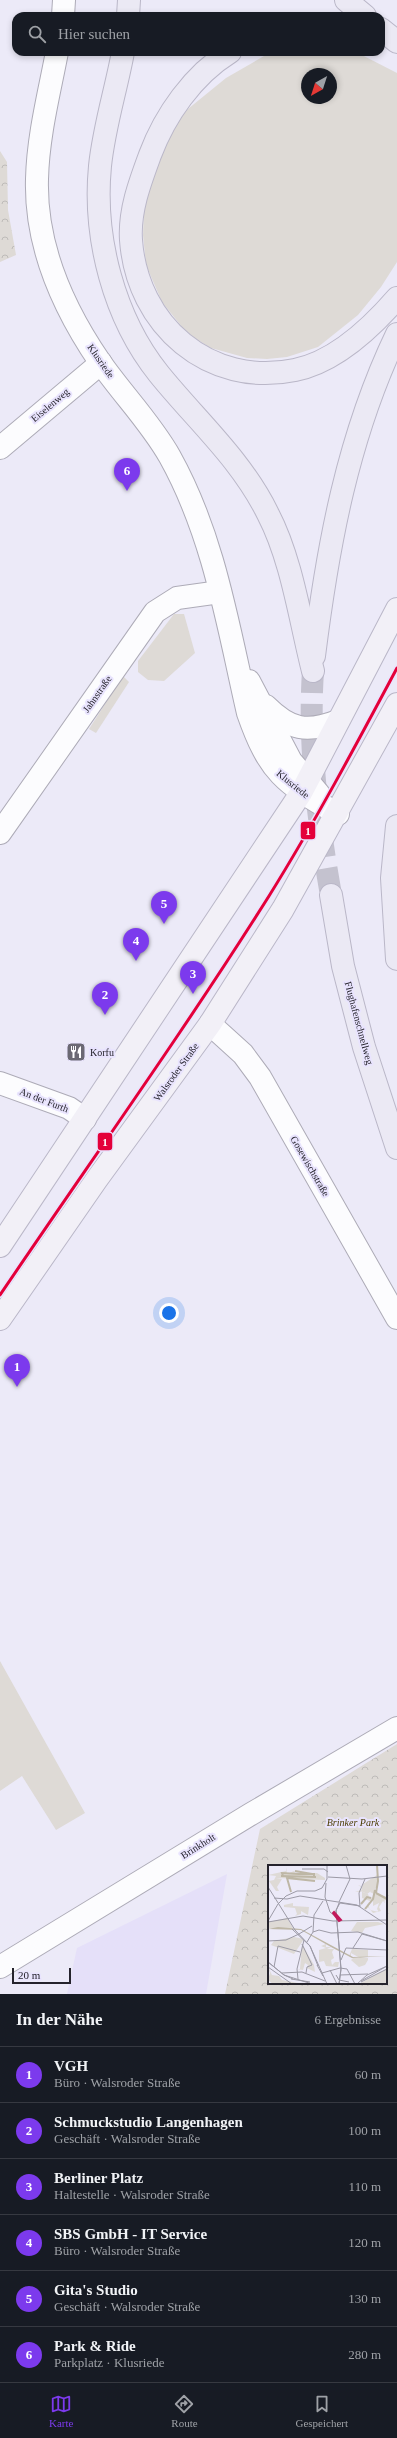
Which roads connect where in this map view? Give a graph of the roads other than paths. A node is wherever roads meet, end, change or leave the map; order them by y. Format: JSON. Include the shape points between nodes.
{"nodes":[{"id":1,"x":64,"y":0,"type":"edge"},
{"id":2,"x":129,"y":0,"type":"edge"},
{"id":3,"x":346,"y":0,"type":"edge"},
{"id":4,"x":62,"y":12,"type":"edge"},
{"id":5,"x":128,"y":12,"type":"edge"},
{"id":6,"x":360,"y":12,"type":"edge"},
{"id":7,"x":385,"y":32,"type":"edge"},
{"id":8,"x":397,"y":42,"type":"edge"},
{"id":9,"x":385,"y":46,"type":"edge"},
{"id":10,"x":397,"y":53,"type":"edge"},
{"id":11,"x":56,"y":56,"type":"edge"},
{"id":12,"x":121,"y":56,"type":"edge"},
{"id":13,"x":225,"y":56,"type":"edge"},
{"id":14,"x":397,"y":298,"type":"edge"},
{"id":15,"x":397,"y":334,"type":"edge"},
{"id":16,"x":101,"y":364,"type":"junction"},
{"id":17,"x":0,"y":448,"type":"edge"},
{"id":18,"x":220,"y":592,"type":"junction"},
{"id":19,"x":397,"y":609,"type":"edge"},
{"id":20,"x":234,"y":653,"type":"junction"},
{"id":21,"x":257,"y":698,"type":"junction"},
{"id":22,"x":397,"y":704,"type":"edge"},
{"id":23,"x":338,"y":721,"type":"junction"},
{"id":24,"x":304,"y":787,"type":"junction"},
{"id":25,"x":338,"y":814,"type":"junction"},
{"id":26,"x":397,"y":826,"type":"edge"},
{"id":27,"x":0,"y":833,"type":"edge"},
{"id":28,"x":331,"y":896,"type":"tunnel mouth"},
{"id":29,"x":397,"y":959,"type":"edge"},
{"id":30,"x":210,"y":1024,"type":"junction"},
{"id":31,"x":0,"y":1084,"type":"edge"},
{"id":32,"x":86,"y":1119,"type":"junction"},
{"id":33,"x":397,"y":1148,"type":"edge"},
{"id":34,"x":0,"y":1246,"type":"edge"},
{"id":35,"x":397,"y":1318,"type":"edge"},
{"id":36,"x":0,"y":1319,"type":"edge"},
{"id":37,"x":397,"y":1728,"type":"edge"},
{"id":38,"x":0,"y":1967,"type":"edge"}],
"edges":[{"from":1,"to":4,"type":"street"},
{"from":2,"to":5,"type":"highway"},
{"from":3,"to":6,"type":"highway"},
{"from":7,"to":8,"type":"highway"},
{"from":9,"to":10,"type":"highway"},
{"from":11,"to":16,"type":"street","name":"Klusriede","via":[[39,147],[39,219],[43,242],[64,301]]},
{"from":12,"to":15,"type":"highway","via":[[100,166],[98,209],[102,244],[109,272],[120,304],[159,374],[227,450],[252,483],[269,515],[283,549],[313,671],[324,577],[337,505],[367,407]]},
{"from":13,"to":14,"type":"highway","via":[[195,82],[171,112],[155,143],[134,207],[131,239],[135,266],[143,292],[155,316],[175,339],[201,357],[231,369],[262,374],[296,370],[326,358],[381,317]]},
{"from":16,"to":17,"type":"street","name":"Eiselenweg"},
{"from":16,"to":18,"type":"street","name":"Klusriede","via":[[170,456],[201,523],[212,554]]},
{"from":18,"to":20,"type":"street","name":"Klusriede"},
{"from":18,"to":27,"type":"street","name":"Jahnstraße","via":[[177,598],[155,612]]},
{"from":19,"to":23,"type":"main road"},
{"from":20,"to":21,"type":"street","name":"Klusriede"},
{"from":20,"to":24,"type":"street","name":"Klusriede","via":[[256,737],[272,767]]},
{"from":21,"to":23,"type":"street","name":"Klusriede","via":[[290,725],[310,729]]},
{"from":21,"to":24,"type":"street","name":"Klusriede"},
{"from":22,"to":25,"type":"main road","name":"Walsroder Straße"},
{"from":23,"to":24,"type":"main road"},
{"from":24,"to":25,"type":"street","name":"Klusriede"},
{"from":24,"to":32,"type":"main road"},
{"from":25,"to":30,"type":"main road","name":"Walsroder Straße","via":[[283,909]]},
{"from":26,"to":29,"type":"highway","via":[[392,878]]},
{"from":28,"to":33,"type":"highway","name":"Flughafenschnellweg","via":[[343,966],[364,1047]]},
{"from":30,"to":35,"type":"street","name":"Gosewischstraße","via":[[243,1054],[260,1077]]},
{"from":30,"to":36,"type":"main road","name":"Walsroder Straße","via":[[96,1180]]},
{"from":31,"to":32,"type":"street","name":"An der Furth","via":[[69,1108]]},
{"from":32,"to":34,"type":"main road"},
{"from":37,"to":38,"type":"street","name":"Brinkholt","via":[[250,1814]]}]}
